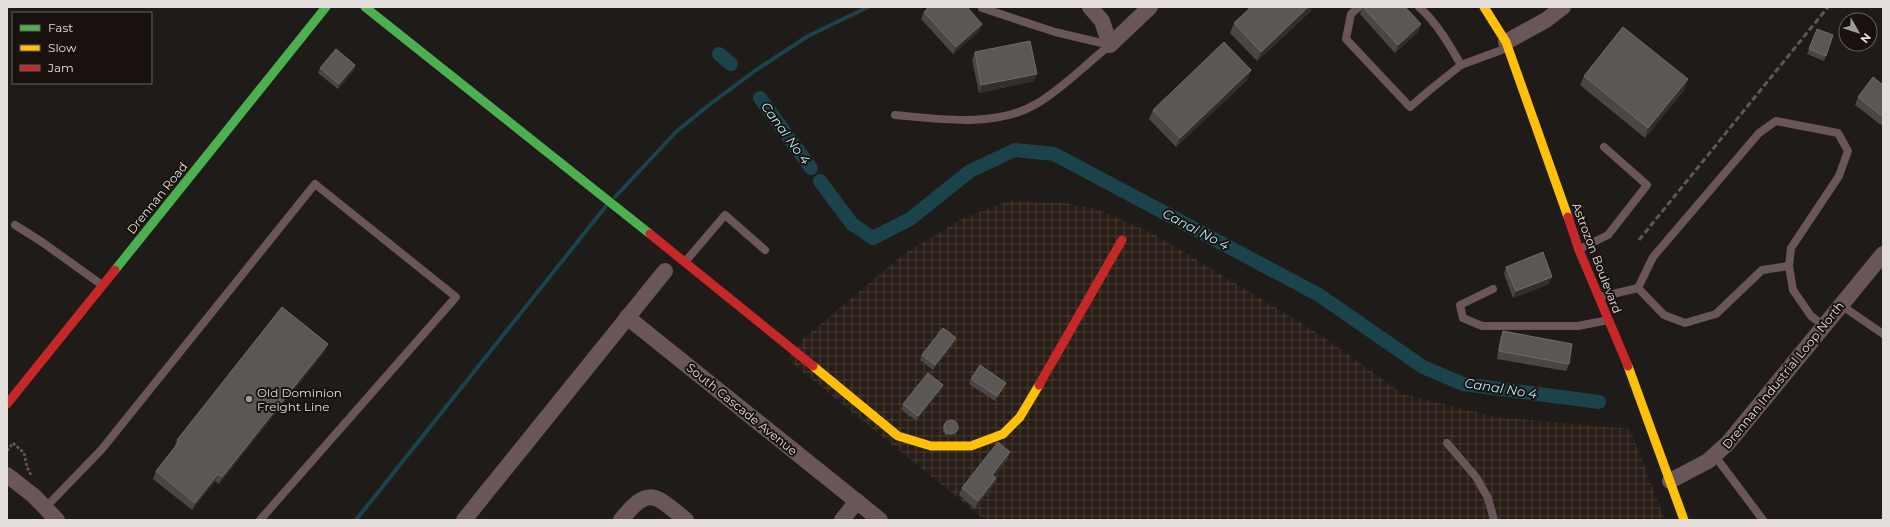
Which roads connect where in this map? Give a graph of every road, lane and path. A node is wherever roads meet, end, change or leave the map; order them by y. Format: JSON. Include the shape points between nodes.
{"nodes":[{"id":1,"x":326,"y":7,"type":"edge"},
{"id":2,"x":365,"y":7,"type":"edge"},
{"id":3,"x":1090,"y":7,"type":"edge"},
{"id":4,"x":1150,"y":7,"type":"edge"},
{"id":5,"x":1358,"y":7,"type":"edge"},
{"id":6,"x":1419,"y":7,"type":"edge"},
{"id":7,"x":1484,"y":7,"type":"edge"},
{"id":8,"x":1563,"y":7,"type":"edge"},
{"id":9,"x":982,"y":8,"type":"edge"},
{"id":10,"x":1110,"y":45,"type":"junction"},
{"id":11,"x":1507,"y":45,"type":"junction"},
{"id":12,"x":1461,"y":65,"type":"junction"},
{"id":13,"x":895,"y":115,"type":"dead end"},
{"id":14,"x":1604,"y":147,"type":"dead end"},
{"id":15,"x":15,"y":225,"type":"dead end"},
{"id":16,"x":1122,"y":240,"type":"dead end"},
{"id":17,"x":765,"y":250,"type":"dead end"},
{"id":18,"x":1579,"y":250,"type":"junction"},
{"id":19,"x":1883,"y":254,"type":"edge"},
{"id":20,"x":685,"y":262,"type":"junction"},
{"id":21,"x":1789,"y":266,"type":"junction"},
{"id":22,"x":665,"y":271,"type":"dead end"},
{"id":23,"x":102,"y":286,"type":"junction"},
{"id":24,"x":1493,"y":288,"type":"dead end"},
{"id":25,"x":1638,"y":288,"type":"junction"},
{"id":26,"x":1599,"y":297,"type":"junction"},
{"id":27,"x":1841,"y":305,"type":"junction"},
{"id":28,"x":627,"y":318,"type":"junction"},
{"id":29,"x":1608,"y":320,"type":"junction"},
{"id":30,"x":1824,"y":326,"type":"junction"},
{"id":31,"x":1883,"y":334,"type":"edge"},
{"id":32,"x":7,"y":404,"type":"edge"},
{"id":33,"x":1447,"y":443,"type":"dead end"},
{"id":34,"x":7,"y":451,"type":"edge"},
{"id":35,"x":1715,"y":456,"type":"junction"},
{"id":36,"x":7,"y":475,"type":"edge"},
{"id":37,"x":36,"y":479,"type":"dead end"},
{"id":38,"x":1670,"y":481,"type":"junction"},
{"id":39,"x":857,"y":501,"type":"junction"},
{"id":40,"x":46,"y":507,"type":"junction"},
{"id":41,"x":56,"y":520,"type":"edge"},
{"id":42,"x":260,"y":520,"type":"edge"},
{"id":43,"x":464,"y":520,"type":"edge"},
{"id":44,"x":621,"y":520,"type":"edge"},
{"id":45,"x":686,"y":520,"type":"edge"},
{"id":46,"x":842,"y":520,"type":"edge"},
{"id":47,"x":880,"y":520,"type":"edge"},
{"id":48,"x":1494,"y":520,"type":"edge"},
{"id":49,"x":1684,"y":520,"type":"edge"},
{"id":50,"x":1763,"y":520,"type":"edge"}],
"edges":[{"from":1,"to":23,"type":"main road","name":"Drennan Road","via":[[317,13]]},
{"from":2,"to":20,"type":"main road"},
{"from":3,"to":10,"type":"street","via":[[1102,21]]},
{"from":4,"to":10,"type":"street"},
{"from":5,"to":12,"type":"lane","via":[[1351,14],[1346,39],[1410,107]]},
{"from":6,"to":12,"type":"lane","via":[[1447,41]]},
{"from":7,"to":11,"type":"main road","name":"Astrozon Boulevard"},
{"from":8,"to":11,"type":"street"},
{"from":9,"to":10,"type":"lane","via":[[1055,32]]},
{"from":10,"to":13,"type":"lane","via":[[1035,105],[1012,115],[985,119],[944,120]]},
{"from":11,"to":12,"type":"lane"},
{"from":11,"to":18,"type":"main road","name":"Astrozon Boulevard"},
{"from":14,"to":18,"type":"lane","via":[[1647,185],[1608,234]]},
{"from":15,"to":23,"type":"lane"},
{"from":16,"to":20,"type":"main road","via":[[1020,417],[1002,434],[971,446],[931,446],[898,436]]},
{"from":17,"to":20,"type":"lane","via":[[725,216]]},
{"from":18,"to":26,"type":"main road","name":"Astrozon Boulevard"},
{"from":19,"to":27,"type":"street","name":"Drennan Industrial Loop North"},
{"from":21,"to":25,"type":"lane","via":[[1762,270],[1716,314],[1685,323],[1664,315]]},
{"from":21,"to":25,"type":"lane","via":[[1791,248],[1839,176],[1848,151],[1838,133],[1776,121],[1759,133],[1653,257]]},
{"from":21,"to":30,"type":"lane","via":[[1793,290],[1811,316]]},
{"from":22,"to":28,"type":"street"},
{"from":23,"to":32,"type":"main road","name":"Drennan Road"},
{"from":24,"to":29,"type":"lane","via":[[1460,305],[1463,318],[1482,326],[1578,326]]},
{"from":25,"to":26,"type":"lane"},
{"from":26,"to":29,"type":"main road","name":"Astrozon Boulevard"},
{"from":27,"to":30,"type":"street","name":"Drennan Industrial Loop North"},
{"from":27,"to":31,"type":"lane"},
{"from":28,"to":39,"type":"street","name":"South Cascade Avenue"},
{"from":28,"to":43,"type":"street"},
{"from":29,"to":38,"type":"main road","name":"Astrozon Boulevard","via":[[1631,374]]},
{"from":30,"to":35,"type":"street","name":"Drennan Industrial Loop North","via":[[1728,444]]},
{"from":33,"to":48,"type":"lane","via":[[1476,477],[1488,498]]},
{"from":34,"to":37,"type":"path","via":[[13,443],[24,453],[27,467]]},
{"from":35,"to":38,"type":"street","name":"Drennan Industrial Loop North"},
{"from":35,"to":50,"type":"lane"},
{"from":36,"to":40,"type":"street"},
{"from":38,"to":49,"type":"main road","name":"Astrozon Boulevard"},
{"from":39,"to":46,"type":"street"},
{"from":39,"to":47,"type":"street","name":"South Cascade Avenue"},
{"from":40,"to":41,"type":"street"},
{"from":40,"to":42,"type":"lane","via":[[102,449],[315,184],[456,297]]},
{"from":44,"to":45,"type":"street","via":[[633,505],[647,497],[664,502]]}]}
